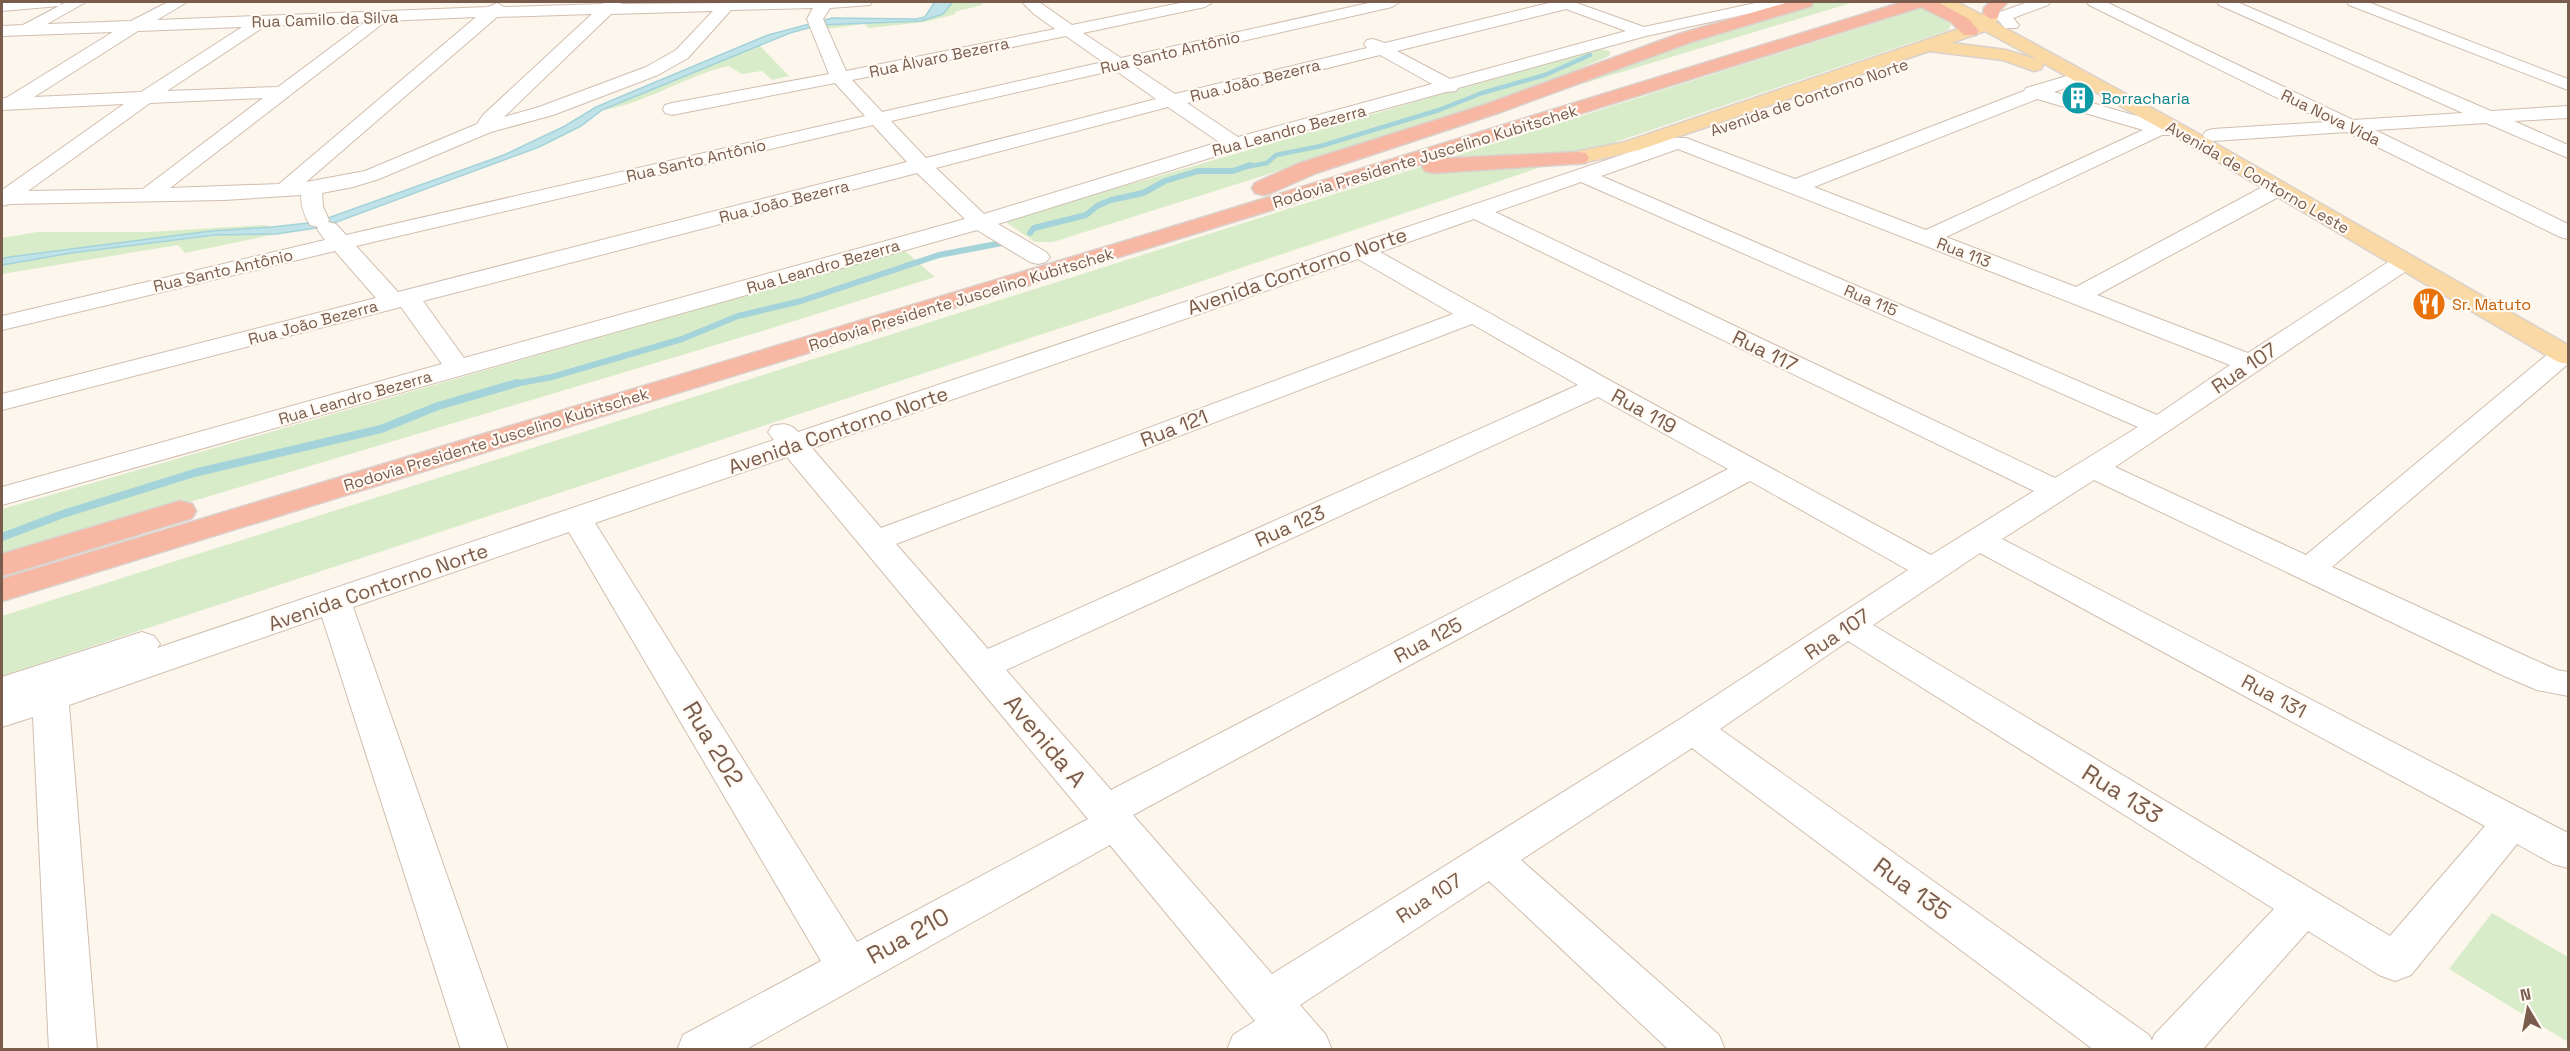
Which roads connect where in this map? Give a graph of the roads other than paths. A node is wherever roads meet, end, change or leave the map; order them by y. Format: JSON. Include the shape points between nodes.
{"nodes":[{"id":1,"x":54,"y":2,"type":"edge"},
{"id":2,"x":78,"y":2,"type":"edge"},
{"id":3,"x":179,"y":2,"type":"edge"},
{"id":4,"x":292,"y":2,"type":"edge"},
{"id":5,"x":402,"y":2,"type":"edge"},
{"id":6,"x":825,"y":2,"type":"edge"},
{"id":7,"x":864,"y":2,"type":"edge"},
{"id":8,"x":1030,"y":2,"type":"edge"},
{"id":9,"x":1205,"y":2,"type":"edge"},
{"id":10,"x":1392,"y":2,"type":"edge"},
{"id":11,"x":1779,"y":2,"type":"edge"},
{"id":12,"x":1805,"y":2,"type":"edge"},
{"id":13,"x":1946,"y":2,"type":"edge"},
{"id":14,"x":1969,"y":2,"type":"edge"},
{"id":15,"x":2042,"y":2,"type":"edge"},
{"id":16,"x":2095,"y":2,"type":"edge"},
{"id":17,"x":2225,"y":2,"type":"edge"},
{"id":18,"x":2355,"y":2,"type":"edge"},
{"id":19,"x":1564,"y":3,"type":"edge"},
{"id":20,"x":1906,"y":3,"type":"edge"},
{"id":21,"x":729,"y":4,"type":"edge"},
{"id":22,"x":2,"y":6,"type":"edge"},
{"id":23,"x":611,"y":6,"type":"edge"},
{"id":24,"x":1303,"y":6,"type":"dead end"},
{"id":25,"x":499,"y":7,"type":"edge"},
{"id":26,"x":1323,"y":16,"type":"junction"},
{"id":27,"x":382,"y":17,"type":"junction"},
{"id":28,"x":1992,"y":19,"type":"edge"},
{"id":29,"x":261,"y":21,"type":"junction"},
{"id":30,"x":134,"y":26,"type":"junction"},
{"id":31,"x":1343,"y":27,"type":"dead end"},
{"id":32,"x":23,"y":30,"type":"junction"},
{"id":33,"x":1068,"y":30,"type":"junction"},
{"id":34,"x":2,"y":31,"type":"edge"},
{"id":35,"x":1643,"y":32,"type":"junction"},
{"id":36,"x":1362,"y":38,"type":"dead end"},
{"id":37,"x":2,"y":42,"type":"edge"},
{"id":38,"x":1936,"y":48,"type":"junction"},
{"id":39,"x":1382,"y":49,"type":"junction"},
{"id":40,"x":1120,"y":64,"type":"junction"},
{"id":41,"x":2063,"y":74,"type":"junction"},
{"id":42,"x":840,"y":78,"type":"junction"},
{"id":43,"x":2568,"y":86,"type":"edge"},
{"id":44,"x":1450,"y":87,"type":"junction"},
{"id":45,"x":284,"y":92,"type":"junction"},
{"id":46,"x":2033,"y":92,"type":"junction"},
{"id":47,"x":145,"y":98,"type":"junction"},
{"id":48,"x":1170,"y":101,"type":"junction"},
{"id":49,"x":4,"y":106,"type":"edge"},
{"id":50,"x":672,"y":109,"type":"dead end"},
{"id":51,"x":2568,"y":112,"type":"edge"},
{"id":52,"x":879,"y":118,"type":"junction"},
{"id":53,"x":2491,"y":118,"type":"junction"},
{"id":54,"x":2350,"y":126,"type":"junction"},
{"id":55,"x":484,"y":128,"type":"junction"},
{"id":56,"x":2158,"y":130,"type":"junction"},
{"id":57,"x":2183,"y":133,"type":"junction"},
{"id":58,"x":2213,"y":135,"type":"junction"},
{"id":59,"x":1676,"y":143,"type":"junction"},
{"id":60,"x":1235,"y":144,"type":"junction"},
{"id":61,"x":2568,"y":152,"type":"edge"},
{"id":62,"x":1454,"y":164,"type":"junction"},
{"id":63,"x":921,"y":165,"type":"junction"},
{"id":64,"x":1580,"y":166,"type":"junction"},
{"id":65,"x":1384,"y":169,"type":"junction"},
{"id":66,"x":1542,"y":175,"type":"joint"},
{"id":67,"x":1794,"y":187,"type":"junction"},
{"id":68,"x":311,"y":188,"type":"junction"},
{"id":69,"x":2276,"y":189,"type":"junction"},
{"id":70,"x":283,"y":191,"type":"junction"},
{"id":71,"x":1250,"y":194,"type":"junction"},
{"id":72,"x":147,"y":196,"type":"junction"},
{"id":73,"x":2,"y":199,"type":"edge"},
{"id":74,"x":1474,"y":211,"type":"junction"},
{"id":75,"x":980,"y":222,"type":"junction"},
{"id":76,"x":329,"y":230,"type":"junction"},
{"id":77,"x":2568,"y":232,"type":"edge"},
{"id":78,"x":1927,"y":238,"type":"junction"},
{"id":79,"x":1359,"y":250,"type":"junction"},
{"id":80,"x":1038,"y":257,"type":"junction"},
{"id":81,"x":1310,"y":259,"type":"junction"},
{"id":82,"x":2404,"y":262,"type":"junction"},
{"id":83,"x":2078,"y":296,"type":"junction"},
{"id":84,"x":399,"y":299,"type":"junction"},
{"id":85,"x":1473,"y":315,"type":"junction"},
{"id":86,"x":2,"y":323,"type":"edge"},
{"id":87,"x":2567,"y":348,"type":"edge"},
{"id":88,"x":2250,"y":363,"type":"junction"},
{"id":89,"x":458,"y":368,"type":"junction"},
{"id":90,"x":1599,"y":386,"type":"junction"},
{"id":91,"x":2,"y":402,"type":"edge"},
{"id":92,"x":2159,"y":426,"type":"junction"},
{"id":93,"x":788,"y":439,"type":"junction"},
{"id":94,"x":2091,"y":467,"type":"junction"},
{"id":95,"x":1751,"y":469,"type":"junction"},
{"id":96,"x":2056,"y":490,"type":"junction"},
{"id":97,"x":2,"y":496,"type":"edge"},
{"id":98,"x":577,"y":519,"type":"junction"},
{"id":99,"x":1980,"y":540,"type":"junction"},
{"id":100,"x":875,"y":541,"type":"junction"},
{"id":101,"x":2,"y":566,"type":"edge"},
{"id":102,"x":1932,"y":569,"type":"junction"},
{"id":103,"x":2309,"y":570,"type":"junction"},
{"id":104,"x":2,"y":590,"type":"edge"},
{"id":105,"x":334,"y":601,"type":"junction"},
{"id":106,"x":1849,"y":626,"type":"junction"},
{"id":107,"x":209,"y":633,"type":"junction"},
{"id":108,"x":982,"y":666,"type":"junction"},
{"id":109,"x":2568,"y":684,"type":"edge"},
{"id":110,"x":2,"y":690,"type":"edge"},
{"id":111,"x":50,"y":698,"type":"junction"},
{"id":112,"x":2,"y":714,"type":"edge"},
{"id":113,"x":1693,"y":729,"type":"junction"},
{"id":114,"x":1111,"y":818,"type":"junction"},
{"id":115,"x":2512,"y":822,"type":"junction"},
{"id":116,"x":2568,"y":852,"type":"edge"},
{"id":117,"x":1491,"y":858,"type":"junction"},
{"id":118,"x":2304,"y":906,"type":"junction"},
{"id":119,"x":849,"y":968,"type":"junction"},
{"id":120,"x":1288,"y":1025,"type":"edge"},
{"id":121,"x":73,"y":1050,"type":"edge"},
{"id":122,"x":485,"y":1050,"type":"edge"},
{"id":123,"x":700,"y":1050,"type":"edge"},
{"id":124,"x":1250,"y":1050,"type":"edge"},
{"id":125,"x":1702,"y":1050,"type":"edge"},
{"id":126,"x":2132,"y":1050,"type":"edge"},
{"id":127,"x":2171,"y":1050,"type":"edge"}],
"edges":[{"from":1,"to":22,"type":"street"},
{"from":2,"to":32,"type":"street"},
{"from":3,"to":30,"type":"street"},
{"from":4,"to":29,"type":"street"},
{"from":5,"to":27,"type":"street"},
{"from":6,"to":7,"type":"street","name":"Rua Camilo da Silva"},
{"from":6,"to":21,"type":"street","name":"Rua Camilo da Silva"},
{"from":6,"to":42,"type":"street","via":[[816,23]]},
{"from":8,"to":33,"type":"street"},
{"from":9,"to":33,"type":"street","name":"Rua Álvaro Bezerra"},
{"from":10,"to":26,"type":"street","name":"Rua Santo Antônio"},
{"from":11,"to":35,"type":"street","name":"Rua Leandro Bezerra"},
{"from":12,"to":71,"type":"highway","via":[[1685,38],[1491,110],[1308,168]]},
{"from":13,"to":28,"type":"main road","name":"Avenida de Contorno Leste"},
{"from":14,"to":28,"type":"main road","name":"Avenida de Contorno Leste"},
{"from":15,"to":28,"type":"street","via":[[2005,19]]},
{"from":16,"to":54,"type":"street","name":"Rua Nova Vida"},
{"from":17,"to":53,"type":"street"},
{"from":18,"to":43,"type":"street"},
{"from":19,"to":35,"type":"street"},
{"from":19,"to":39,"type":"street","name":"Rua João Bezerra"},
{"from":20,"to":28,"type":"highway","via":[[1968,26]]},
{"from":20,"to":65,"type":"highway","name":"Rodovia Presidente Juscelino Kubitschek"},
{"from":20,"to":71,"type":"highway","name":"Rodovia Presidente Juscelino Kubitschek"},
{"from":21,"to":23,"type":"street","name":"Rua Camilo da Silva"},
{"from":21,"to":55,"type":"street","via":[[682,54],[652,71],[546,111]]},
{"from":23,"to":25,"type":"street","name":"Rua Camilo da Silva"},
{"from":23,"to":55,"type":"street","via":[[490,118]]},
{"from":24,"to":26,"type":"street"},
{"from":25,"to":27,"type":"street","name":"Rua Camilo da Silva"},
{"from":25,"to":70,"type":"street"},
{"from":26,"to":31,"type":"street"},
{"from":26,"to":40,"type":"street","name":"Rua Santo Antônio"},
{"from":27,"to":29,"type":"street","name":"Rua Camilo da Silva"},
{"from":27,"to":45,"type":"street"},
{"from":28,"to":38,"type":"main road","name":"Avenida Contorno Norte"},
{"from":28,"to":41,"type":"main road","name":"Avenida de Contorno Leste"},
{"from":28,"to":58,"type":"main road","name":"Avenida de Contorno Leste"},
{"from":29,"to":30,"type":"street","name":"Rua Camilo da Silva"},
{"from":29,"to":47,"type":"street"},
{"from":30,"to":32,"type":"street","name":"Rua Camilo da Silva"},
{"from":30,"to":49,"type":"street"},
{"from":32,"to":34,"type":"street","name":"Rua Camilo da Silva"},
{"from":32,"to":37,"type":"street"},
{"from":33,"to":40,"type":"street"},
{"from":33,"to":42,"type":"street","name":"Rua Álvaro Bezerra"},
{"from":35,"to":44,"type":"street","name":"Rua Leandro Bezerra"},
{"from":36,"to":39,"type":"street"},
{"from":38,"to":41,"type":"main road","via":[[1986,52],[2025,60]]},
{"from":38,"to":59,"type":"main road","name":"Avenida de Contorno Norte"},
{"from":38,"to":64,"type":"main road","name":"Avenida Contorno Norte"},
{"from":39,"to":44,"type":"street"},
{"from":39,"to":48,"type":"street","name":"Rua João Bezerra"},
{"from":40,"to":48,"type":"street"},
{"from":40,"to":52,"type":"street","name":"Rua Santo Antônio"},
{"from":41,"to":46,"type":"street"},
{"from":41,"to":57,"type":"main road","name":"Avenida de Contorno Leste","via":[[2125,101]]},
{"from":42,"to":50,"type":"street","name":"Rua Álvaro Bezerra"},
{"from":42,"to":52,"type":"street"},
{"from":44,"to":60,"type":"street","name":"Rua Leandro Bezerra"},
{"from":45,"to":47,"type":"street"},
{"from":45,"to":72,"type":"street"},
{"from":46,"to":56,"type":"street"},
{"from":46,"to":67,"type":"street"},
{"from":47,"to":49,"type":"street"},
{"from":47,"to":73,"type":"street"},
{"from":48,"to":60,"type":"street"},
{"from":48,"to":63,"type":"street","name":"Rua João Bezerra"},
{"from":51,"to":53,"type":"street"},
{"from":52,"to":63,"type":"street"},
{"from":52,"to":76,"type":"street","name":"Rua Santo Antônio"},
{"from":53,"to":54,"type":"street"},
{"from":53,"to":61,"type":"street"},
{"from":54,"to":58,"type":"street"},
{"from":54,"to":77,"type":"street","name":"Rua Nova Vida"},
{"from":55,"to":68,"type":"street","via":[[372,175]]},
{"from":56,"to":57,"type":"street"},
{"from":56,"to":78,"type":"street"},
{"from":57,"to":69,"type":"main road","name":"Avenida de Contorno Leste"},
{"from":58,"to":87,"type":"main road","name":"Avenida de Contorno Leste"},
{"from":59,"to":64,"type":"street","name":"Avenida Contorno Norte"},
{"from":59,"to":67,"type":"street","name":"Rua 113"},
{"from":60,"to":75,"type":"street","name":"Rua Leandro Bezerra"},
{"from":62,"to":64,"type":"highway"},
{"from":62,"to":65,"type":"highway"},
{"from":62,"to":66,"type":"highway","via":[[1541,164],[1548,168]]},
{"from":63,"to":75,"type":"street"},
{"from":63,"to":84,"type":"street","name":"Rua João Bezerra"},
{"from":64,"to":74,"type":"street","name":"Avenida Contorno Norte"},
{"from":64,"to":92,"type":"street","name":"Rua 115"},
{"from":65,"to":104,"type":"highway","name":"Rodovia Presidente Juscelino Kubitschek"},
{"from":66,"to":81,"type":"street","name":"Avenida Contorno Norte"},
{"from":67,"to":78,"type":"street","name":"Rua 113"},
{"from":68,"to":70,"type":"street"},
{"from":68,"to":76,"type":"street","via":[[312,207]]},
{"from":69,"to":82,"type":"main road","name":"Avenida de Contorno Leste"},
{"from":69,"to":83,"type":"street"},
{"from":70,"to":72,"type":"street"},
{"from":71,"to":80,"type":"highway","name":"Rodovia Presidente Juscelino Kubitschek"},
{"from":72,"to":73,"type":"street"},
{"from":74,"to":79,"type":"street","name":"Avenida Contorno Norte"},
{"from":74,"to":96,"type":"street","name":"Rua 117"},
{"from":75,"to":80,"type":"street"},
{"from":75,"to":89,"type":"street","name":"Rua Leandro Bezerra"},
{"from":76,"to":84,"type":"street"},
{"from":76,"to":86,"type":"street","name":"Rua Santo Antônio"},
{"from":78,"to":83,"type":"street","name":"Rua 113"},
{"from":79,"to":81,"type":"street","name":"Avenida Contorno Norte"},
{"from":79,"to":85,"type":"street","name":"Rua 119"},
{"from":80,"to":101,"type":"highway","name":"Rodovia Presidente Juscelino Kubitschek"},
{"from":81,"to":93,"type":"street","name":"Avenida Contorno Norte"},
{"from":82,"to":87,"type":"main road","name":"Avenida de Contorno Leste"},
{"from":82,"to":88,"type":"street","name":"Rua 107"},
{"from":83,"to":88,"type":"street","name":"Rua 113"},
{"from":84,"to":89,"type":"street"},
{"from":84,"to":91,"type":"street","name":"Rua João Bezerra"},
{"from":85,"to":90,"type":"street","name":"Rua 119"},
{"from":85,"to":100,"type":"street","name":"Rua 121"},
{"from":87,"to":103,"type":"street"},
{"from":88,"to":92,"type":"street","name":"Rua 107"},
{"from":89,"to":97,"type":"street","name":"Rua Leandro Bezerra"},
{"from":90,"to":95,"type":"street","name":"Rua 119"},
{"from":90,"to":108,"type":"street","name":"Rua 123"},
{"from":92,"to":94,"type":"street","name":"Rua 107"},
{"from":93,"to":98,"type":"street","name":"Avenida Contorno Norte"},
{"from":93,"to":100,"type":"street","name":"Avenida A"},
{"from":93,"to":107,"type":"street","name":"Avenida Contorno Norte"},
{"from":94,"to":96,"type":"street","name":"Rua 107"},
{"from":94,"to":103,"type":"street"},
{"from":95,"to":102,"type":"street","name":"Rua 119"},
{"from":95,"to":114,"type":"street","name":"Rua 125"},
{"from":96,"to":99,"type":"street","name":"Rua 107"},
{"from":98,"to":105,"type":"street","name":"Avenida Contorno Norte"},
{"from":98,"to":119,"type":"street","name":"Rua 202"},
{"from":99,"to":102,"type":"street","name":"Rua 107"},
{"from":99,"to":115,"type":"street","name":"Rua 131"},
{"from":100,"to":108,"type":"street","name":"Avenida A"},
{"from":102,"to":106,"type":"street","name":"Rua 107"},
{"from":103,"to":109,"type":"street","via":[[2517,667]]},
{"from":105,"to":107,"type":"street","name":"Avenida Contorno Norte"},
{"from":105,"to":122,"type":"street"},
{"from":106,"to":113,"type":"street","name":"Rua 107"},
{"from":106,"to":118,"type":"street","name":"Rua 133"},
{"from":107,"to":110,"type":"street","name":"Avenida Contorno Norte"},
{"from":107,"to":111,"type":"street","name":"Avenida Contorno Norte"},
{"from":108,"to":114,"type":"street","name":"Avenida A"},
{"from":111,"to":112,"type":"street","name":"Avenida Contorno Norte"},
{"from":111,"to":121,"type":"street"},
{"from":113,"to":117,"type":"street","name":"Rua 107"},
{"from":113,"to":126,"type":"street","name":"Rua 135"},
{"from":114,"to":119,"type":"street","name":"Rua 210"},
{"from":114,"to":120,"type":"street","name":"Avenida A"},
{"from":115,"to":116,"type":"street","name":"Rua 131"},
{"from":115,"to":118,"type":"street","name":"Rua 133","via":[[2395,962]]},
{"from":117,"to":120,"type":"street","name":"Rua 107"},
{"from":117,"to":125,"type":"street"},
{"from":118,"to":127,"type":"street"},
{"from":119,"to":123,"type":"street","name":"Rua 210"},
{"from":120,"to":124,"type":"street","name":"Rua 107"}]}
